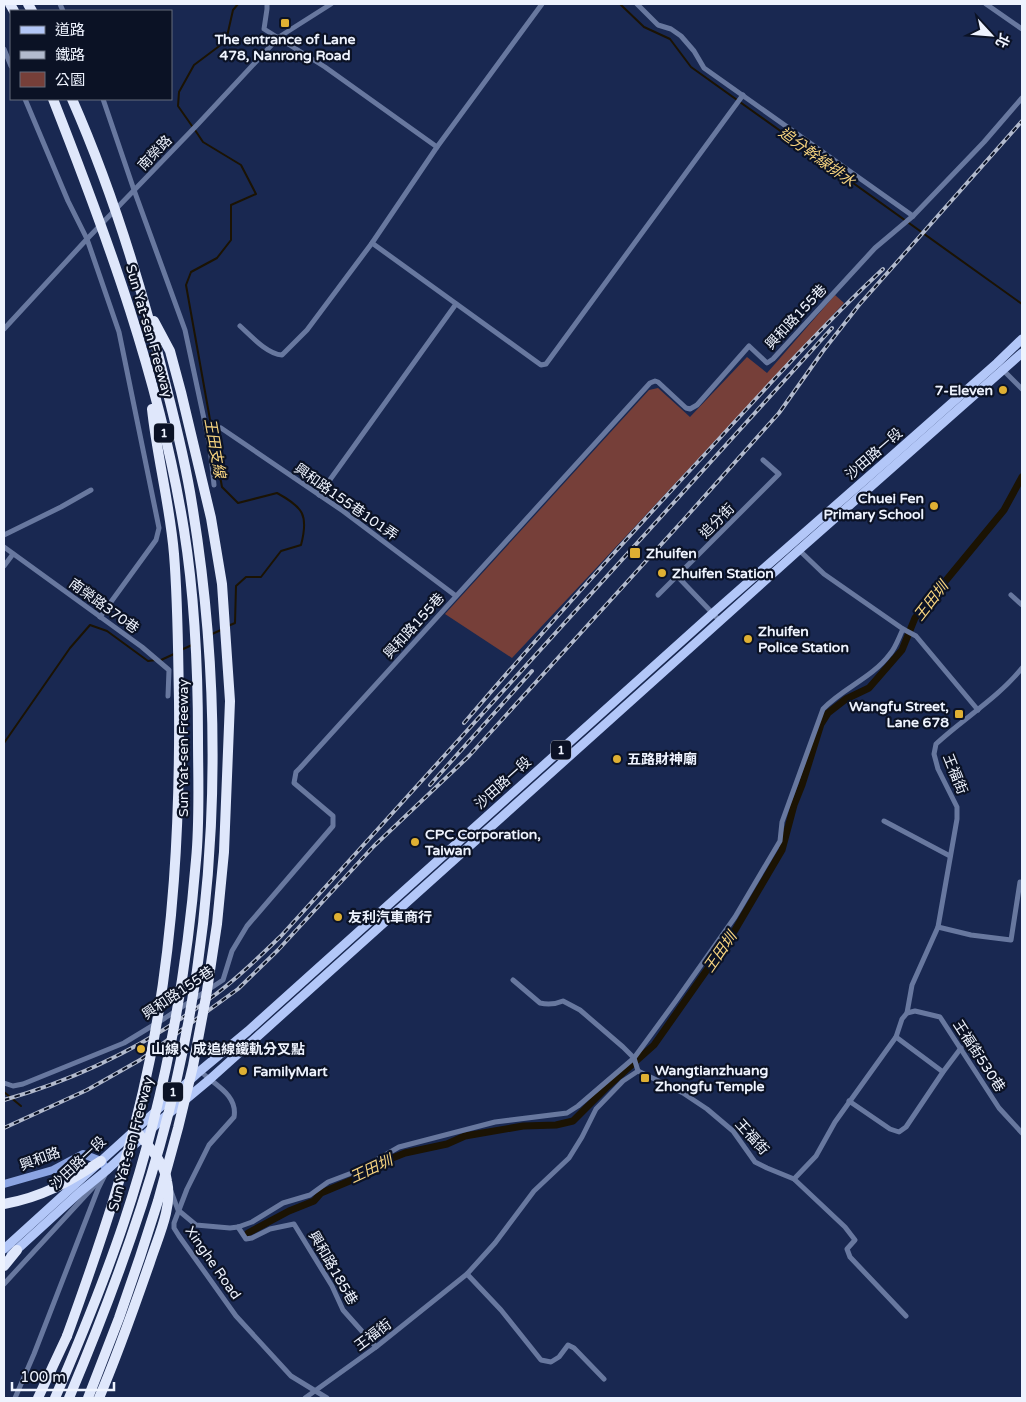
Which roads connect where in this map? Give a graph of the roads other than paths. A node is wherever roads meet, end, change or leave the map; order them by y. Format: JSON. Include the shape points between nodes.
{"nodes":[{"id":1,"x":266,"y":4,"type":"edge"},
{"id":2,"x":331,"y":4,"type":"edge"},
{"id":3,"x":542,"y":4,"type":"edge"},
{"id":4,"x":636,"y":4,"type":"edge"},
{"id":5,"x":986,"y":4,"type":"edge"},
{"id":6,"x":1022,"y":29,"type":"edge"},
{"id":7,"x":278,"y":37,"type":"junction"},
{"id":8,"x":4,"y":49,"type":"edge"},
{"id":9,"x":10,"y":64,"type":"edge"},
{"id":10,"x":743,"y":95,"type":"junction"},
{"id":11,"x":1022,"y":98,"type":"edge"},
{"id":12,"x":25,"y":100,"type":"edge"},
{"id":13,"x":53,"y":100,"type":"edge"},
{"id":14,"x":72,"y":100,"type":"edge"},
{"id":15,"x":103,"y":100,"type":"edge"},
{"id":16,"x":437,"y":147,"type":"junction"},
{"id":17,"x":134,"y":190,"type":"junction"},
{"id":18,"x":913,"y":216,"type":"junction"},
{"id":19,"x":87,"y":239,"type":"junction"},
{"id":20,"x":372,"y":243,"type":"junction"},
{"id":21,"x":456,"y":304,"type":"junction"},
{"id":22,"x":147,"y":308,"type":"junction"},
{"id":23,"x":240,"y":326,"type":"dead end"},
{"id":24,"x":4,"y":329,"type":"edge"},
{"id":25,"x":1022,"y":339,"type":"edge"},
{"id":26,"x":1022,"y":353,"type":"edge"},
{"id":27,"x":1000,"y":367,"type":"junction"},
{"id":28,"x":153,"y":388,"type":"junction"},
{"id":29,"x":1022,"y":389,"type":"edge"},
{"id":30,"x":221,"y":428,"type":"dead end"},
{"id":31,"x":763,"y":460,"type":"dead end"},
{"id":32,"x":896,"y":460,"type":"junction"},
{"id":33,"x":214,"y":485,"type":"dead end"},
{"id":34,"x":91,"y":490,"type":"dead end"},
{"id":35,"x":319,"y":495,"type":"junction"},
{"id":36,"x":4,"y":535,"type":"edge"},
{"id":37,"x":4,"y":547,"type":"edge"},
{"id":38,"x":799,"y":550,"type":"junction"},
{"id":39,"x":13,"y":554,"type":"junction"},
{"id":40,"x":4,"y":566,"type":"edge"},
{"id":41,"x":677,"y":576,"type":"junction"},
{"id":42,"x":658,"y":595,"type":"dead end"},
{"id":43,"x":1011,"y":595,"type":"dead end"},
{"id":44,"x":456,"y":596,"type":"junction"},
{"id":45,"x":1022,"y":605,"type":"edge"},
{"id":46,"x":713,"y":613,"type":"junction"},
{"id":47,"x":100,"y":616,"type":"junction"},
{"id":48,"x":720,"y":621,"type":"junction"},
{"id":49,"x":903,"y":629,"type":"junction"},
{"id":50,"x":1022,"y":668,"type":"edge"},
{"id":51,"x":168,"y":696,"type":"dead end"},
{"id":52,"x":978,"y":710,"type":"junction"},
{"id":53,"x":884,"y":821,"type":"dead end"},
{"id":54,"x":950,"y":856,"type":"junction"},
{"id":55,"x":1020,"y":882,"type":"dead end"},
{"id":56,"x":938,"y":927,"type":"junction"},
{"id":57,"x":513,"y":980,"type":"dead end"},
{"id":58,"x":906,"y":1013,"type":"junction"},
{"id":59,"x":896,"y":1037,"type":"junction"},
{"id":60,"x":961,"y":1048,"type":"junction"},
{"id":61,"x":634,"y":1058,"type":"junction"},
{"id":62,"x":200,"y":1071,"type":"junction"},
{"id":63,"x":638,"y":1071,"type":"junction"},
{"id":64,"x":943,"y":1072,"type":"junction"},
{"id":65,"x":209,"y":1080,"type":"junction"},
{"id":66,"x":4,"y":1083,"type":"edge"},
{"id":67,"x":849,"y":1101,"type":"junction"},
{"id":68,"x":135,"y":1129,"type":"junction"},
{"id":69,"x":1022,"y":1133,"type":"edge"},
{"id":70,"x":142,"y":1139,"type":"junction"},
{"id":71,"x":101,"y":1161,"type":"junction"},
{"id":72,"x":107,"y":1170,"type":"junction"},
{"id":73,"x":794,"y":1179,"type":"junction"},
{"id":74,"x":168,"y":1183,"type":"junction"},
{"id":75,"x":4,"y":1184,"type":"edge"},
{"id":76,"x":4,"y":1204,"type":"edge"},
{"id":77,"x":178,"y":1210,"type":"junction"},
{"id":78,"x":238,"y":1227,"type":"junction"},
{"id":79,"x":4,"y":1249,"type":"edge"},
{"id":80,"x":17,"y":1250,"type":"junction"},
{"id":81,"x":4,"y":1261,"type":"edge"},
{"id":82,"x":4,"y":1266,"type":"edge"},
{"id":83,"x":467,"y":1274,"type":"junction"},
{"id":84,"x":4,"y":1284,"type":"edge"},
{"id":85,"x":906,"y":1316,"type":"dead end"},
{"id":86,"x":67,"y":1336,"type":"junction"},
{"id":87,"x":376,"y":1348,"type":"junction"},
{"id":88,"x":604,"y":1379,"type":"dead end"},
{"id":89,"x":316,"y":1391,"type":"junction"},
{"id":90,"x":15,"y":1398,"type":"edge"},
{"id":91,"x":38,"y":1398,"type":"edge"},
{"id":92,"x":45,"y":1398,"type":"edge"},
{"id":93,"x":56,"y":1398,"type":"edge"},
{"id":94,"x":69,"y":1398,"type":"edge"},
{"id":95,"x":88,"y":1398,"type":"edge"},
{"id":96,"x":99,"y":1398,"type":"edge"},
{"id":97,"x":305,"y":1398,"type":"edge"},
{"id":98,"x":327,"y":1398,"type":"edge"}],
"edges":[{"from":1,"to":7,"type":"street","via":[[264,29]]},
{"from":2,"to":7,"type":"street","name":"南榮路"},
{"from":3,"to":16,"type":"street"},
{"from":4,"to":10,"type":"street","via":[[658,25],[681,36],[704,68]]},
{"from":5,"to":6,"type":"street"},
{"from":7,"to":16,"type":"street"},
{"from":7,"to":17,"type":"street","name":"南榮路"},
{"from":8,"to":9,"type":"street"},
{"from":10,"to":18,"type":"street"},
{"from":10,"to":21,"type":"street","via":[[546,364],[541,365]]},
{"from":11,"to":18,"type":"street"},
{"from":12,"to":19,"type":"street"},
{"from":13,"to":28,"type":"highway","name":"Sun Yat-sen Freeway","number":"1","bridge":true,"via":[[115,264]]},
{"from":14,"to":22,"type":"highway","name":"Sun Yat-sen Freeway","number":"1","bridge":true,"via":[[124,233]]},
{"from":15,"to":17,"type":"street"},
{"from":16,"to":20,"type":"street"},
{"from":17,"to":19,"type":"street","name":"南榮路"},
{"from":17,"to":33,"type":"street","via":[[185,330],[210,448]]},
{"from":18,"to":44,"type":"street","name":"興和路155巷","via":[[875,248],[767,363],[749,346],[690,409],[658,382],[650,383]]},
{"from":19,"to":24,"type":"street","name":"南榮路"},
{"from":19,"to":47,"type":"street","via":[[119,332],[159,533]]},
{"from":20,"to":21,"type":"street"},
{"from":20,"to":23,"type":"street","via":[[307,330],[282,355],[270,351]]},
{"from":21,"to":35,"type":"street"},
{"from":22,"to":94,"type":"highway","name":"Sun Yat-sen Freeway","number":"1","bridge":true,"via":[[192,502],[201,566],[212,709],[210,860],[187,1024],[160,1144],[133,1232]]},
{"from":22,"to":95,"type":"highway","name":"Sun Yat-sen Freeway","number":"1","bridge":true,"via":[[170,351],[177,376],[211,518],[222,584],[230,701],[224,852],[207,988],[180,1119],[140,1257]]},
{"from":25,"to":27,"type":"main road","name":"沙田路一段","number":"1"},
{"from":26,"to":27,"type":"main road","name":"沙田路一段","number":"1"},
{"from":27,"to":29,"type":"street"},
{"from":27,"to":32,"type":"main road","name":"沙田路一段","number":"1"},
{"from":28,"to":86,"type":"highway","bridge":true,"via":[[154,426],[174,555],[178,651],[178,812],[170,926],[153,1041],[138,1113],[103,1236]]},
{"from":28,"to":93,"type":"highway","name":"Sun Yat-sen Freeway","number":"1","bridge":true,"via":[[184,531],[193,612],[198,695],[197,856],[182,983],[152,1124],[124,1220]]},
{"from":30,"to":35,"type":"street","name":"興和路155巷101弄"},
{"from":31,"to":41,"type":"street","name":"追分街","via":[[779,474]]},
{"from":32,"to":38,"type":"main road","name":"沙田路一段","number":"1"},
{"from":32,"to":46,"type":"main road","name":"沙田路一段","number":"1"},
{"from":34,"to":36,"type":"street"},
{"from":35,"to":44,"type":"street","name":"興和路155巷101弄"},
{"from":37,"to":39,"type":"street","name":"南榮路370巷"},
{"from":38,"to":48,"type":"main road","name":"沙田路一段","number":"1"},
{"from":38,"to":49,"type":"street","via":[[824,574]]},
{"from":39,"to":40,"type":"street"},
{"from":39,"to":47,"type":"street","name":"南榮路370巷"},
{"from":41,"to":42,"type":"street"},
{"from":41,"to":46,"type":"street"},
{"from":43,"to":45,"type":"street"},
{"from":44,"to":66,"type":"street","name":"興和路155巷","via":[[296,772],[294,783],[333,816],[333,826],[247,926],[232,951],[223,980],[124,1043],[23,1084],[13,1086]]},
{"from":46,"to":48,"type":"street"},
{"from":46,"to":62,"type":"main road","name":"沙田路一段","number":"1"},
{"from":47,"to":51,"type":"street","name":"南榮路370巷","via":[[169,670]]},
{"from":48,"to":65,"type":"main road","name":"沙田路一段","number":"1"},
{"from":49,"to":52,"type":"street","via":[[916,636]]},
{"from":49,"to":61,"type":"street","name":"興和路185巷","via":[[891,653],[873,672],[823,709],[782,822],[780,841],[736,917]]},
{"from":50,"to":52,"type":"street","name":"王福街"},
{"from":52,"to":54,"type":"street","name":"王福街","via":[[936,744],[934,754],[957,807]]},
{"from":53,"to":54,"type":"street"},
{"from":54,"to":56,"type":"street","name":"王福街"},
{"from":55,"to":56,"type":"street","via":[[1011,940]]},
{"from":56,"to":58,"type":"street","name":"王福街","via":[[912,984]]},
{"from":57,"to":61,"type":"street","via":[[540,1003],[563,1000],[580,1010]]},
{"from":58,"to":59,"type":"street","name":"王福街"},
{"from":58,"to":60,"type":"street","name":"王福街530巷","via":[[915,1011],[940,1017]]},
{"from":59,"to":64,"type":"street"},
{"from":59,"to":67,"type":"street","name":"王福街"},
{"from":60,"to":64,"type":"street"},
{"from":60,"to":69,"type":"street","name":"王福街530巷","via":[[999,1108]]},
{"from":61,"to":63,"type":"street"},
{"from":61,"to":78,"type":"street","name":"興和路185巷","via":[[567,1113],[495,1122],[399,1147],[357,1171],[328,1182],[310,1195],[283,1203]]},
{"from":62,"to":65,"type":"street","name":"Xinghe Road"},
{"from":62,"to":68,"type":"main road","name":"沙田路一段","number":"1"},
{"from":63,"to":73,"type":"street","name":"王福街","via":[[683,1093],[708,1110],[733,1131],[755,1162]]},
{"from":63,"to":83,"type":"street","name":"王福街","via":[[623,1080],[596,1109],[569,1158],[534,1191],[495,1244]]},
{"from":64,"to":67,"type":"street","via":[[906,1127],[899,1132]]},
{"from":65,"to":70,"type":"main road","name":"沙田路一段","number":"1"},
{"from":65,"to":77,"type":"street","name":"Xinghe Road","via":[[232,1098],[234,1117],[208,1145]]},
{"from":67,"to":73,"type":"street","name":"王福街","via":[[816,1156]]},
{"from":68,"to":70,"type":"highway"},
{"from":68,"to":71,"type":"main road","name":"沙田路一段","number":"1"},
{"from":70,"to":72,"type":"main road","name":"沙田路一段","number":"1"},
{"from":70,"to":74,"type":"highway","via":[[161,1163]]},
{"from":71,"to":72,"type":"street"},
{"from":71,"to":75,"type":"street","name":"興和路","via":[[83,1154],[53,1170]]},
{"from":71,"to":76,"type":"highway","via":[[57,1188]]},
{"from":71,"to":79,"type":"main road","name":"沙田路一段","number":"1"},
{"from":72,"to":80,"type":"main road","name":"沙田路一段","number":"1"},
{"from":72,"to":84,"type":"street","name":"沙田路一段"},
{"from":72,"to":90,"type":"street"},
{"from":73,"to":85,"type":"street","via":[[845,1227],[855,1240],[847,1249],[850,1257]]},
{"from":74,"to":77,"type":"street"},
{"from":74,"to":96,"type":"highway","via":[[163,1222],[130,1321]]},
{"from":77,"to":78,"type":"street","name":"興和路185巷","via":[[196,1225]]},
{"from":77,"to":89,"type":"street","name":"Xinghe Road","via":[[174,1228],[236,1316],[291,1376]]},
{"from":78,"to":87,"type":"street","name":"興和路185巷","via":[[246,1239],[294,1224],[343,1310]]},
{"from":80,"to":81,"type":"main road","name":"沙田路一段","number":"1"},
{"from":80,"to":82,"type":"highway"},
{"from":83,"to":87,"type":"street","name":"王福街"},
{"from":83,"to":88,"type":"street","via":[[541,1360],[551,1362],[568,1345]]},
{"from":86,"to":91,"type":"highway"},
{"from":86,"to":92,"type":"highway"},
{"from":87,"to":89,"type":"street","name":"王福街"},
{"from":89,"to":97,"type":"street","name":"王福街"},
{"from":89,"to":98,"type":"street","name":"Xinghe Road"}]}
